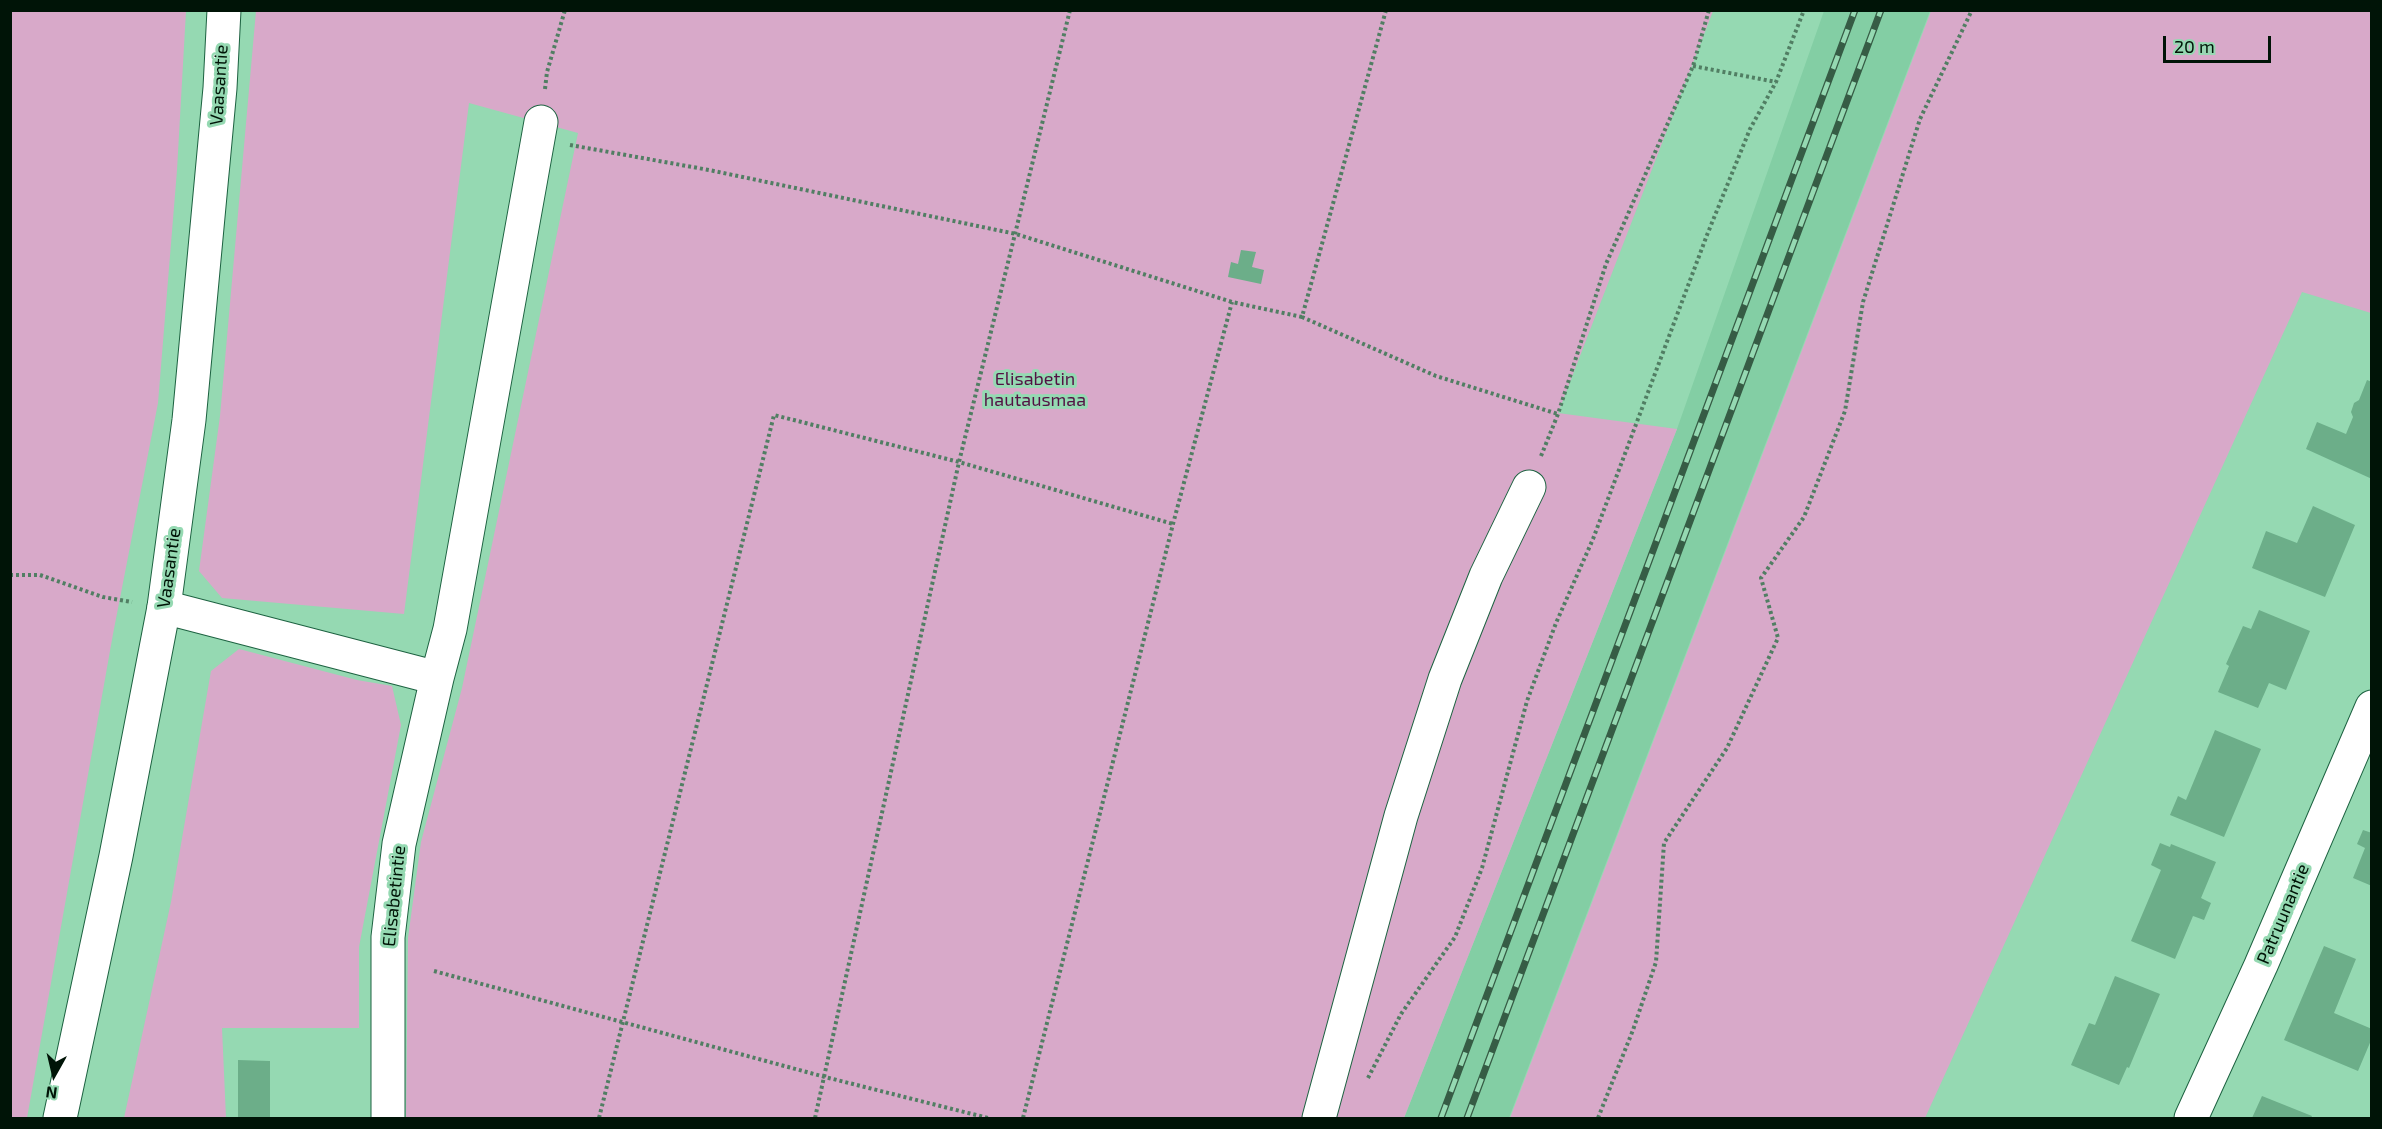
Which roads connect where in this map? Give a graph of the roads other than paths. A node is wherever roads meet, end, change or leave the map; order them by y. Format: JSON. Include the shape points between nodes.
{"nodes":[{"id":1,"x":224,"y":10,"type":"edge"},
{"id":2,"x":539,"y":131,"type":"road end"},
{"id":3,"x":1529,"y":486,"type":"road end"},
{"id":4,"x":164,"y":607,"type":"junction"},
{"id":5,"x":437,"y":678,"type":"junction"},
{"id":6,"x":2372,"y":707,"type":"edge"},
{"id":7,"x":60,"y":1119,"type":"edge"},
{"id":8,"x":388,"y":1119,"type":"edge"},
{"id":9,"x":1318,"y":1119,"type":"edge"},
{"id":10,"x":2191,"y":1119,"type":"edge"}],
"edges":[{"from":1,"to":4,"type":"main road","name":"Vaasantie","via":[[189,420]]},
{"from":2,"to":5,"type":"main road","name":"Elisabetintie","via":[[450,629]]},
{"from":3,"to":9,"type":"main road","via":[[1486,576],[1445,679],[1401,816]]},
{"from":4,"to":5,"type":"main road"},
{"from":4,"to":7,"type":"main road","name":"Vaasantie"},
{"from":5,"to":8,"type":"main road","name":"Elisabetintie","via":[[399,844],[388,937]]},
{"from":6,"to":10,"type":"main road","name":"Patruunantie"}]}
